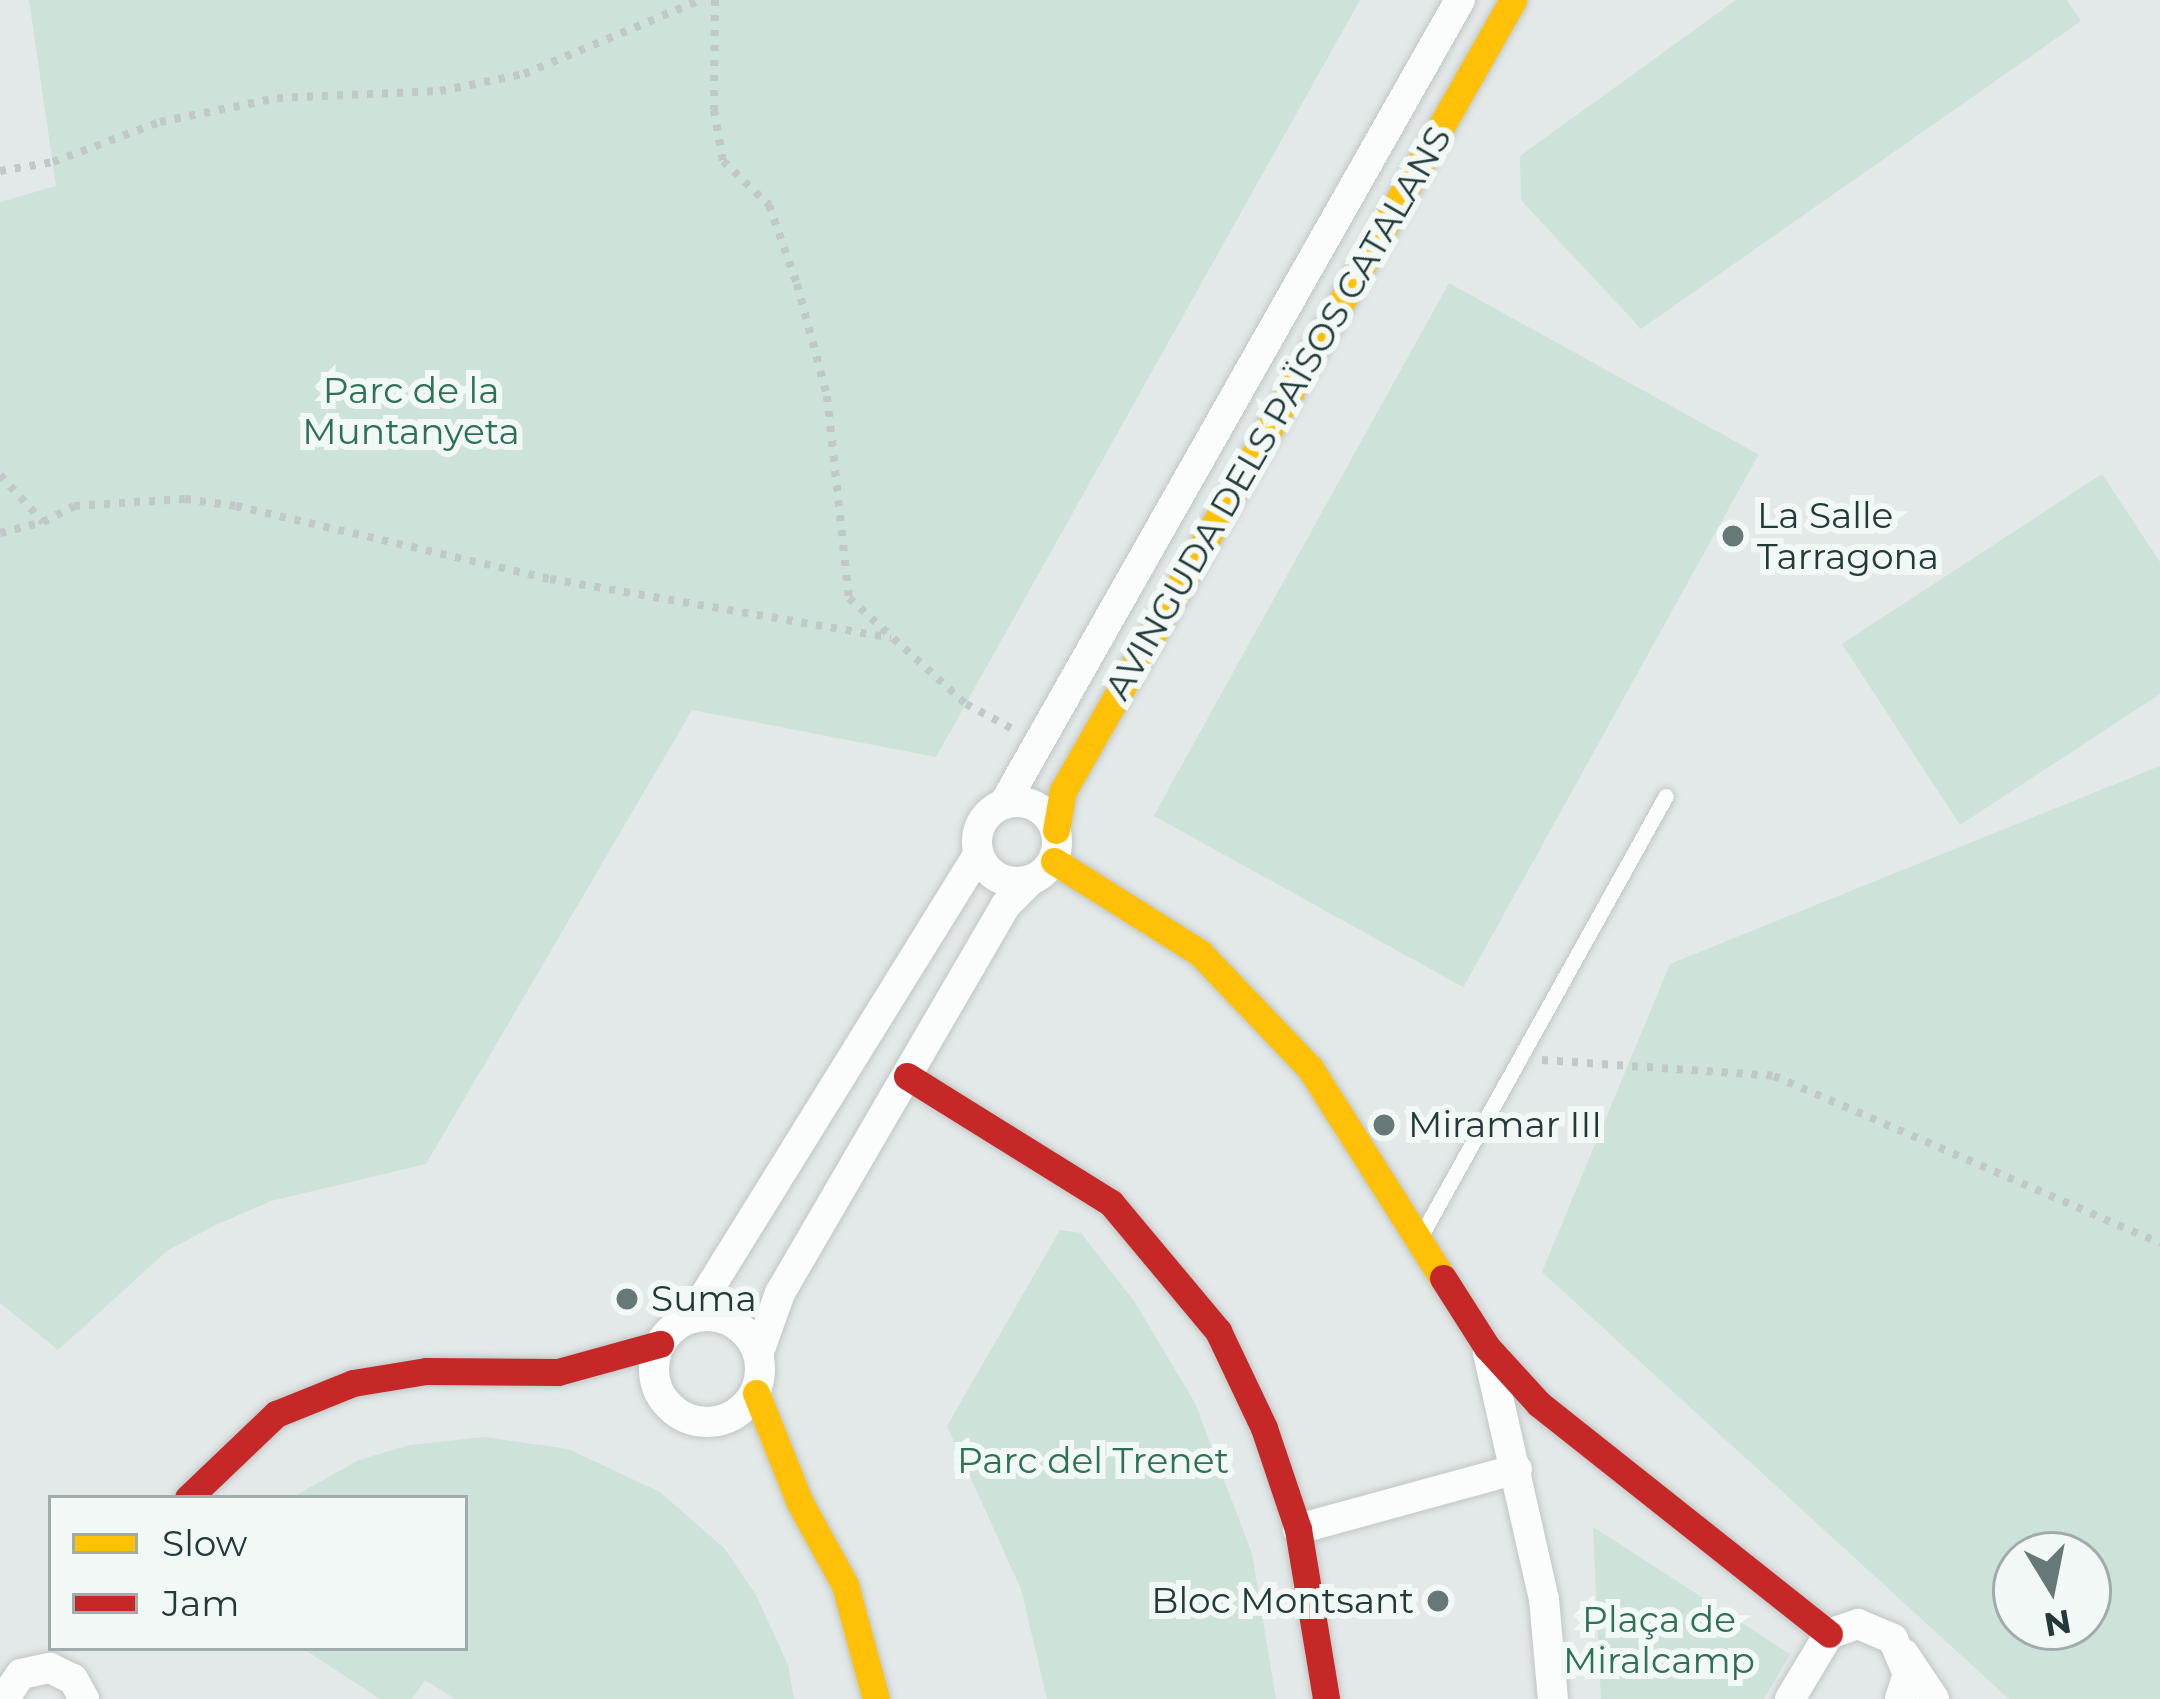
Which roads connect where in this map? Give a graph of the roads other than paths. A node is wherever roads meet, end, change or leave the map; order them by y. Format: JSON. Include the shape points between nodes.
{"nodes":[{"id":1,"x":1460,"y":0,"type":"edge"},
{"id":2,"x":1513,"y":0,"type":"edge"},
{"id":3,"x":1666,"y":796,"type":"dead end"},
{"id":4,"x":1004,"y":804,"type":"junction"},
{"id":5,"x":978,"y":855,"type":"junction"},
{"id":6,"x":1046,"y":857,"type":"junction"},
{"id":7,"x":907,"y":1076,"type":"junction"},
{"id":8,"x":1422,"y":1235,"type":"junction"},
{"id":9,"x":691,"y":1318,"type":"junction"},
{"id":10,"x":660,"y":1344,"type":"junction"},
{"id":11,"x":1487,"y":1347,"type":"junction"},
{"id":12,"x":759,"y":1352,"type":"junction"},
{"id":13,"x":756,"y":1393,"type":"junction"},
{"id":14,"x":1517,"y":1469,"type":"junction"},
{"id":15,"x":191,"y":1495,"type":"edge"},
{"id":16,"x":1298,"y":1529,"type":"junction"},
{"id":17,"x":1829,"y":1634,"type":"junction"},
{"id":18,"x":1893,"y":1639,"type":"junction"},
{"id":19,"x":71,"y":1661,"type":"edge"},
{"id":20,"x":1814,"y":1686,"type":"edge"},
{"id":21,"x":5,"y":1688,"type":"edge"},
{"id":22,"x":84,"y":1699,"type":"edge"},
{"id":23,"x":876,"y":1699,"type":"edge"},
{"id":24,"x":1326,"y":1699,"type":"edge"},
{"id":25,"x":1553,"y":1699,"type":"edge"},
{"id":26,"x":1790,"y":1699,"type":"edge"},
{"id":27,"x":1900,"y":1699,"type":"edge"},
{"id":28,"x":1934,"y":1699,"type":"edge"}],
"edges":[{"from":1,"to":4,"type":"street","name":"AVINGUDA DELS PAÏSOS CATALANS"},
{"from":2,"to":6,"type":"street","name":"AVINGUDA DELS PAÏSOS CATALANS","via":[[1063,791]]},
{"from":3,"to":8,"type":"lane"},
{"from":4,"to":5,"type":"street","via":[[984,818]]},
{"from":4,"to":6,"type":"street","via":[[1041,809]]},
{"from":5,"to":6,"type":"street","via":[[993,875]]},
{"from":5,"to":9,"type":"street"},
{"from":6,"to":7,"type":"street","name":"AVINGUDA DELS PAÏSOS CATALANS","via":[[1006,905]]},
{"from":6,"to":8,"type":"street","via":[[1200,953],[1310,1068]]},
{"from":7,"to":12,"type":"street","name":"AVINGUDA DELS PAÏSOS CATALANS","via":[[780,1292]]},
{"from":7,"to":16,"type":"street","via":[[1112,1203],[1218,1331],[1264,1427]]},
{"from":8,"to":11,"type":"street"},
{"from":9,"to":10,"type":"street"},
{"from":9,"to":12,"type":"street","via":[[732,1321]]},
{"from":10,"to":13,"type":"street","via":[[656,1386],[683,1417],[724,1420]]},
{"from":10,"to":15,"type":"street","via":[[558,1372],[426,1372],[352,1383],[276,1414]]},
{"from":11,"to":14,"type":"street"},
{"from":11,"to":17,"type":"street","via":[[1539,1404]]},
{"from":12,"to":13,"type":"street"},
{"from":13,"to":23,"type":"street","via":[[800,1503],[845,1585]]},
{"from":14,"to":16,"type":"street"},
{"from":14,"to":25,"type":"street","via":[[1544,1599]]},
{"from":16,"to":24,"type":"street"},
{"from":17,"to":18,"type":"street","via":[[1858,1624]]},
{"from":17,"to":20,"type":"street"},
{"from":18,"to":27,"type":"street","via":[[1907,1674]]},
{"from":18,"to":28,"type":"street"},
{"from":19,"to":21,"type":"street","via":[[35,1668]]},
{"from":19,"to":22,"type":"street"},
{"from":20,"to":26,"type":"street"}]}
